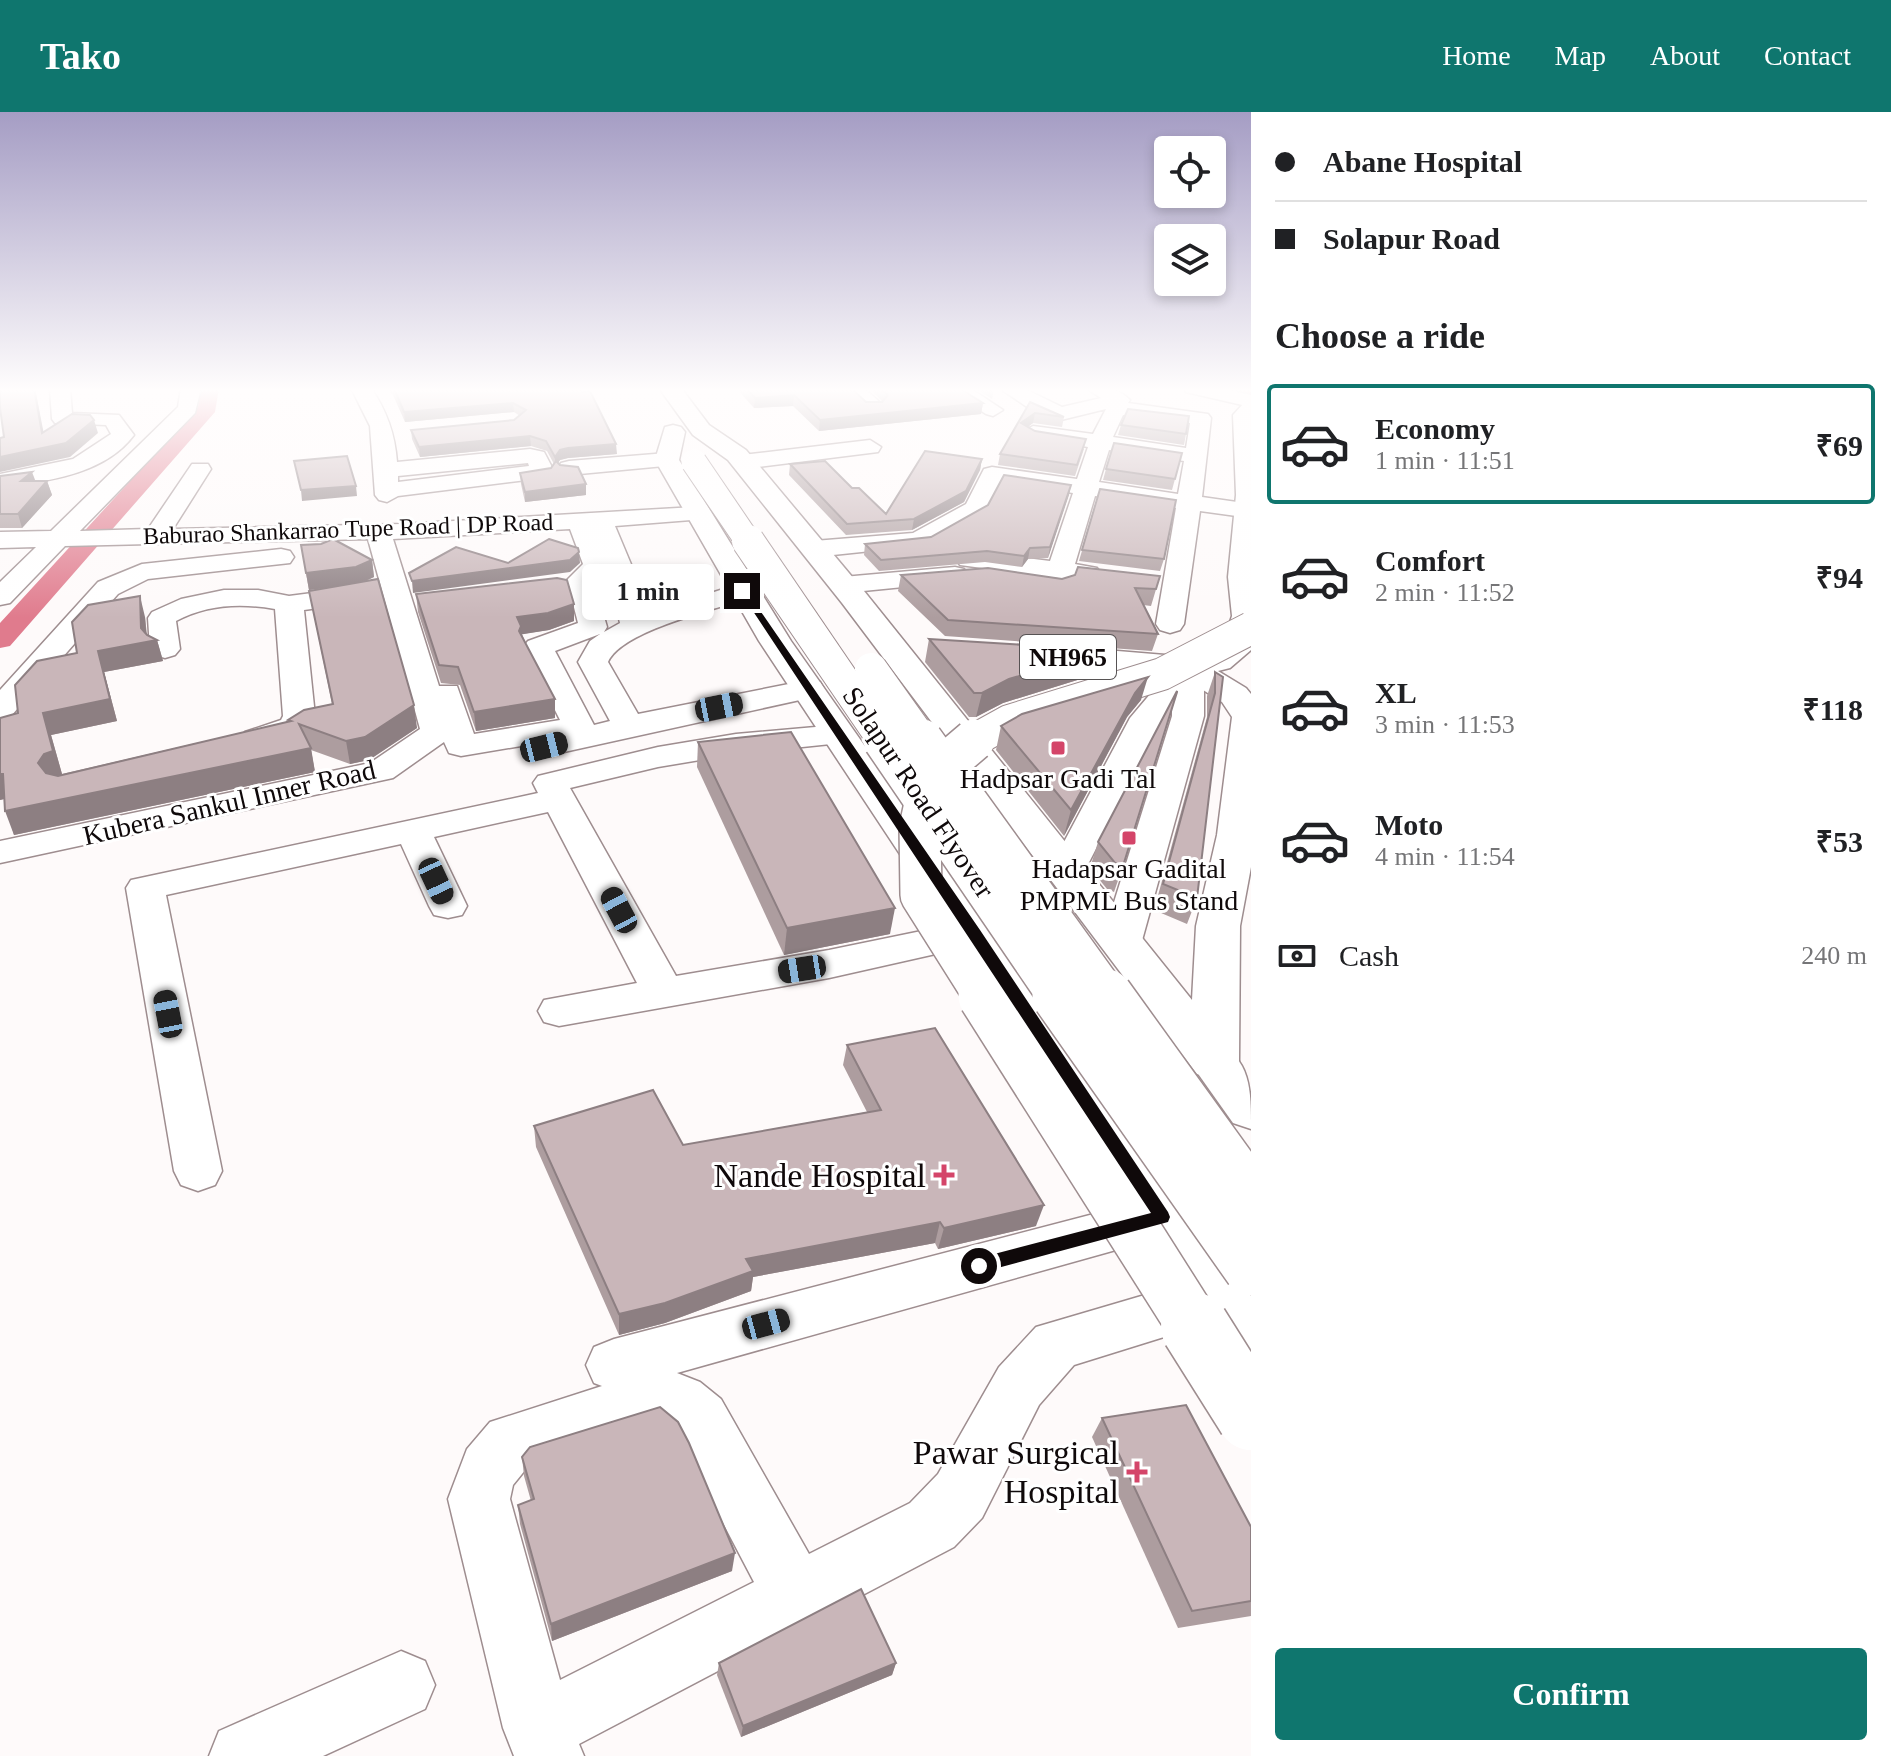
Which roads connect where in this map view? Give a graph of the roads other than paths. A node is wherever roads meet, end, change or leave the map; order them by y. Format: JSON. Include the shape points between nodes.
{"nodes":[{"id":1,"x":81,"y":465,"type":"edge"},
{"id":2,"x":135,"y":465,"type":"edge"},
{"id":3,"x":387,"y":465,"type":"edge"},
{"id":4,"x":509,"y":465,"type":"edge"},
{"id":5,"x":540,"y":465,"type":"edge"},
{"id":6,"x":587,"y":465,"type":"edge"},
{"id":7,"x":694,"y":465,"type":"edge"},
{"id":8,"x":706,"y":465,"type":"edge"},
{"id":9,"x":708,"y":465,"type":"edge"},
{"id":10,"x":716,"y":465,"type":"edge"},
{"id":11,"x":1093,"y":465,"type":"edge"},
{"id":12,"x":1195,"y":465,"type":"edge"},
{"id":13,"x":1248,"y":465,"type":"edge"},
{"id":14,"x":569,"y":468,"type":"edge"},
{"id":15,"x":200,"y":469,"type":"dead end"},
{"id":16,"x":0,"y":481,"type":"edge"},
{"id":17,"x":1086,"y":488,"type":"junction"},
{"id":18,"x":487,"y":489,"type":"dead end"},
{"id":19,"x":1189,"y":502,"type":"junction"},
{"id":20,"x":1248,"y":511,"type":"junction"},
{"id":21,"x":695,"y":514,"type":"junction"},
{"id":22,"x":590,"y":520,"type":"junction"},
{"id":23,"x":498,"y":525,"type":"junction"},
{"id":24,"x":156,"y":536,"type":"junction"},
{"id":25,"x":66,"y":538,"type":"junction"},
{"id":26,"x":0,"y":540,"type":"edge"},
{"id":27,"x":389,"y":546,"type":"junction"},
{"id":28,"x":814,"y":549,"type":"junction"},
{"id":29,"x":963,"y":559,"type":"edge"},
{"id":30,"x":1059,"y":577,"type":"junction"},
{"id":31,"x":1118,"y":577,"type":"edge"},
{"id":32,"x":1147,"y":580,"type":"edge"},
{"id":33,"x":1176,"y":583,"type":"junction"},
{"id":34,"x":843,"y":585,"type":"junction"},
{"id":35,"x":742,"y":591,"type":"junction"},
{"id":36,"x":0,"y":597,"type":"edge"},
{"id":37,"x":289,"y":604,"type":"junction"},
{"id":38,"x":1170,"y":624,"type":"dead end"},
{"id":39,"x":635,"y":627,"type":"junction"},
{"id":40,"x":1251,"y":628,"type":"edge"},
{"id":41,"x":891,"y":645,"type":"junction"},
{"id":42,"x":932,"y":648,"type":"edge"},
{"id":43,"x":165,"y":649,"type":"dead end"},
{"id":44,"x":1017,"y":654,"type":"edge"},
{"id":45,"x":1189,"y":667,"type":"junction"},
{"id":46,"x":809,"y":689,"type":"junction"},
{"id":47,"x":0,"y":709,"type":"edge"},
{"id":48,"x":629,"y":726,"type":"junction"},
{"id":49,"x":838,"y":735,"type":"junction"},
{"id":50,"x":232,"y":745,"type":"edge"},
{"id":51,"x":458,"y":768,"type":"dead end"},
{"id":52,"x":559,"y":799,"type":"junction"},
{"id":53,"x":413,"y":830,"type":"junction"},
{"id":54,"x":0,"y":852,"type":"edge"},
{"id":55,"x":1066,"y":874,"type":"junction"},
{"id":56,"x":448,"y":906,"type":"dead end"},
{"id":57,"x":975,"y":933,"type":"junction"},
{"id":58,"x":1121,"y":944,"type":"junction"},
{"id":59,"x":1233,"y":975,"type":"edge"},
{"id":60,"x":664,"y":993,"type":"junction"},
{"id":61,"x":559,"y":1011,"type":"dead end"},
{"id":62,"x":1214,"y":1061,"type":"junction"},
{"id":63,"x":1072,"y":1080,"type":"junction"},
{"id":64,"x":1251,"y":1109,"type":"edge"},
{"id":65,"x":198,"y":1171,"type":"dead end"},
{"id":66,"x":1251,"y":1197,"type":"edge"},
{"id":67,"x":1162,"y":1217,"type":"junction"},
{"id":68,"x":1240,"y":1303,"type":"edge"},
{"id":69,"x":614,"y":1365,"type":"dead end"},
{"id":70,"x":1251,"y":1416,"type":"edge"},
{"id":71,"x":796,"y":1595,"type":"junction"},
{"id":72,"x":401,"y":1685,"type":"dead end"},
{"id":73,"x":543,"y":1742,"type":"edge"},
{"id":74,"x":244,"y":1756,"type":"edge"}],
"edges":[{"from":1,"to":16,"type":"street"},
{"from":2,"to":25,"type":"street"},
{"from":3,"to":27,"type":"street"},
{"from":4,"to":5,"type":"street","via":[[543,471]]},
{"from":6,"to":14,"type":"street"},
{"from":7,"to":21,"type":"main road"},
{"from":8,"to":68,"type":"main road","name":"Solapur Road Flyover","bridge":true,"via":[[1052,986]]},
{"from":9,"to":66,"type":"main road","name":"Solapur Road Flyover","bridge":true},
{"from":10,"to":28,"type":"main road"},
{"from":11,"to":17,"type":"street"},
{"from":12,"to":19,"type":"street"},
{"from":13,"to":20,"type":"main road","number":"NH965"},
{"from":15,"to":24,"type":"street"},
{"from":17,"to":19,"type":"street"},
{"from":17,"to":28,"type":"street","via":[[992,474],[976,508],[919,540]]},
{"from":17,"to":30,"type":"street"},
{"from":18,"to":23,"type":"street"},
{"from":19,"to":20,"type":"street"},
{"from":19,"to":33,"type":"street"},
{"from":20,"to":45,"type":"main road","number":"NH965","via":[[1243,577],[1247,616],[1239,644],[1218,661]]},
{"from":21,"to":22,"type":"street","name":"Baburao Shankarrao Tupe Road | DP Road"},
{"from":21,"to":35,"type":"main road"},
{"from":22,"to":23,"type":"street","name":"Baburao Shankarrao Tupe Road | DP Road"},
{"from":22,"to":27,"type":"street","via":[[597,566],[580,580],[593,627],[538,647],[579,727],[461,746]]},
{"from":22,"to":39,"type":"street","via":[[620,569]]},
{"from":23,"to":27,"type":"street","name":"Baburao Shankarrao Tupe Road | DP Road"},
{"from":24,"to":25,"type":"street","name":"Baburao Shankarrao Tupe Road | DP Road"},
{"from":24,"to":27,"type":"street","name":"Baburao Shankarrao Tupe Road | DP Road"},
{"from":25,"to":26,"type":"street","name":"Baburao Shankarrao Tupe Road | DP Road"},
{"from":25,"to":36,"type":"street"},
{"from":27,"to":37,"type":"street","via":[[365,594]]},
{"from":27,"to":47,"type":"street","via":[[142,572],[108,588]]},
{"from":27,"to":54,"type":"street","name":"Kubera Sankul Inner Road","via":[[437,732],[381,771]]},
{"from":28,"to":34,"type":"main road"},
{"from":29,"to":30,"type":"street"},
{"from":30,"to":31,"type":"street"},
{"from":30,"to":34,"type":"street","via":[[985,573]]},
{"from":32,"to":33,"type":"street"},
{"from":33,"to":38,"type":"street"},
{"from":34,"to":41,"type":"main road"},
{"from":35,"to":39,"type":"street"},
{"from":35,"to":46,"type":"main road"},
{"from":37,"to":43,"type":"street","via":[[242,598],[181,607],[162,618]]},
{"from":37,"to":50,"type":"street","name":"Kubera Sankul Inner Road","via":[[299,716],[286,730]]},
{"from":39,"to":48,"type":"street","via":[[600,647],[593,662]]},
{"from":40,"to":70,"type":"main road","number":"NH965","bridge":true,"via":[[1207,656],[1127,687],[1018,715],[989,732],[955,754],[929,783],[918,831],[921,895]]},
{"from":41,"to":42,"type":"main road"},
{"from":41,"to":55,"type":"main road"},
{"from":44,"to":45,"type":"main road","number":"NH965"},
{"from":45,"to":55,"type":"street","via":[[1146,718]]},
{"from":45,"to":58,"type":"street","via":[[1188,716]]},
{"from":45,"to":59,"type":"main road","via":[[1234,695],[1250,717],[1237,835],[1218,926]]},
{"from":46,"to":48,"type":"street"},
{"from":46,"to":49,"type":"main road"},
{"from":48,"to":51,"type":"street"},
{"from":49,"to":52,"type":"street","via":[[658,757],[550,783]]},
{"from":49,"to":57,"type":"main road"},
{"from":52,"to":53,"type":"street"},
{"from":52,"to":60,"type":"street"},
{"from":53,"to":56,"type":"street"},
{"from":53,"to":65,"type":"street","via":[[145,888]]},
{"from":55,"to":58,"type":"main road"},
{"from":57,"to":60,"type":"street"},
{"from":57,"to":63,"type":"main road"},
{"from":58,"to":62,"type":"main road"},
{"from":59,"to":62,"type":"main road"},
{"from":60,"to":61,"type":"street"},
{"from":62,"to":63,"type":"main road"},
{"from":62,"to":64,"type":"main road"},
{"from":63,"to":67,"type":"main road"},
{"from":67,"to":68,"type":"main road"},
{"from":67,"to":69,"type":"street"},
{"from":68,"to":71,"type":"street","via":[[1056,1345],[1019,1386],[960,1496],[932,1525]]},
{"from":71,"to":73,"type":"street"},
{"from":71,"to":73,"type":"street","via":[[700,1419],[680,1401],[660,1396],[511,1442],[488,1470],[479,1499]]},
{"from":72,"to":74,"type":"street"}]}
